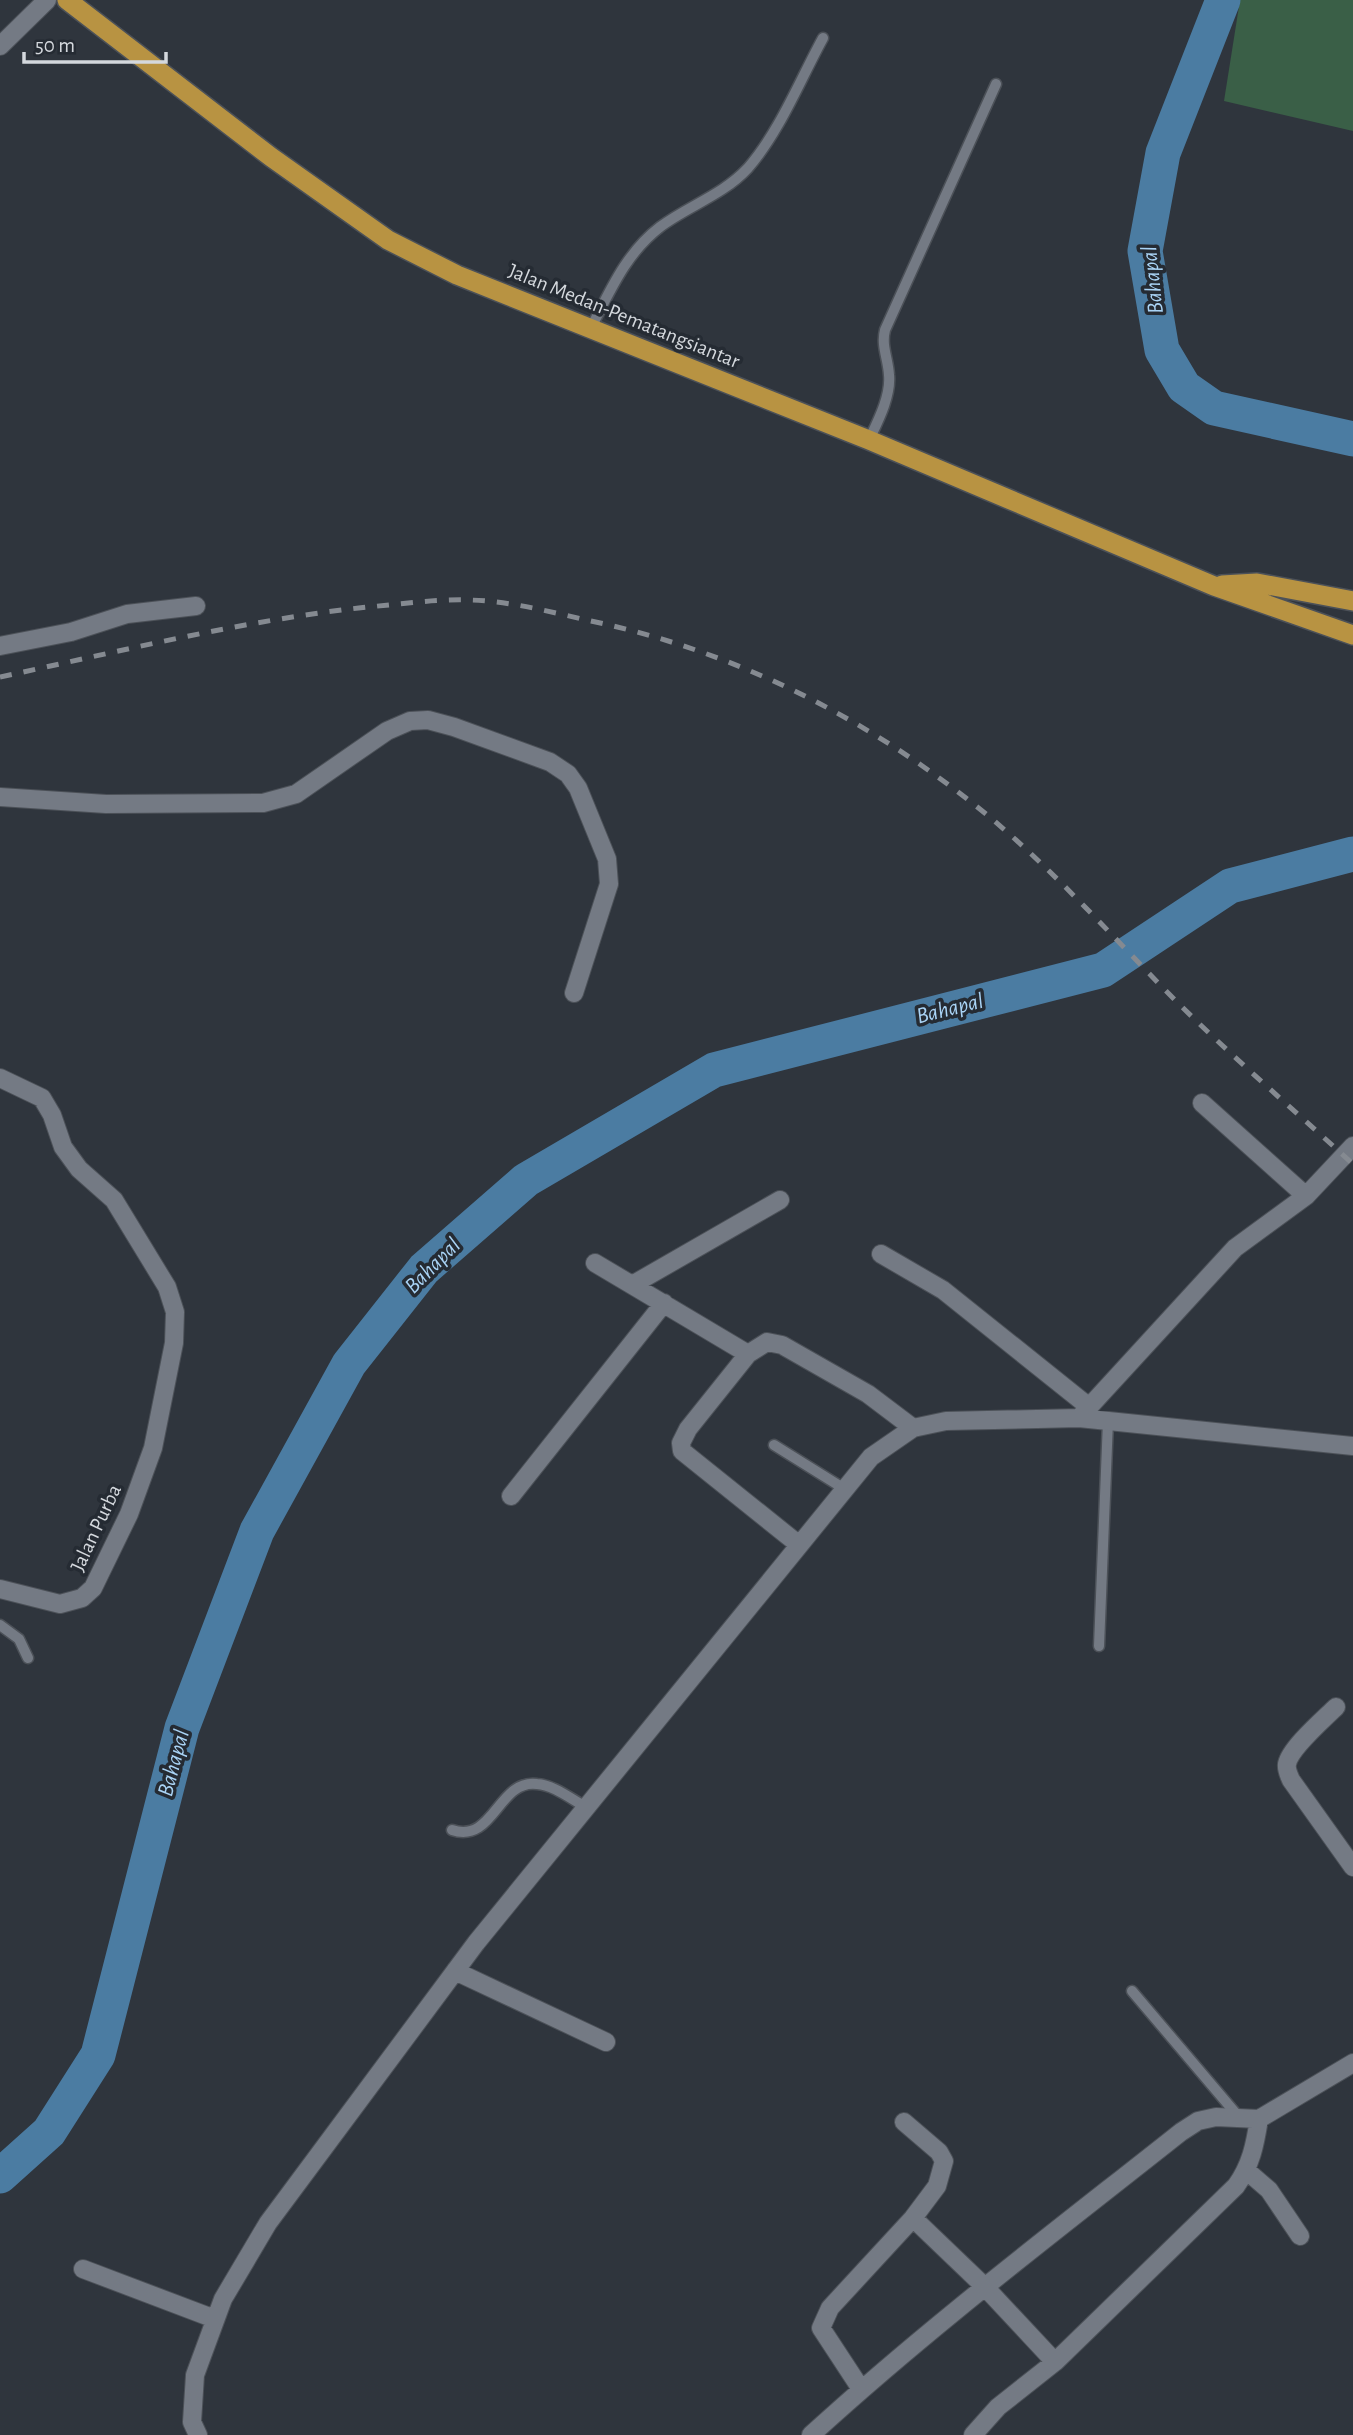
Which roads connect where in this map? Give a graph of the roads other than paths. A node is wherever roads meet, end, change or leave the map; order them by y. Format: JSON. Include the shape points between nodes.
{"nodes":[{"id":1,"x":47,"y":0,"type":"edge"},
{"id":2,"x":67,"y":0,"type":"edge"},
{"id":3,"x":823,"y":38,"type":"dead end"},
{"id":4,"x":0,"y":46,"type":"edge"},
{"id":5,"x":996,"y":84,"type":"dead end"},
{"id":6,"x":591,"y":328,"type":"junction"},
{"id":7,"x":869,"y":440,"type":"junction"},
{"id":8,"x":1214,"y":586,"type":"junction"},
{"id":9,"x":1353,"y":601,"type":"edge"},
{"id":10,"x":196,"y":606,"type":"dead end"},
{"id":11,"x":1353,"y":635,"type":"edge"},
{"id":12,"x":0,"y":646,"type":"edge"},
{"id":13,"x":0,"y":797,"type":"edge"},
{"id":14,"x":574,"y":993,"type":"dead end"},
{"id":15,"x":0,"y":1078,"type":"edge"},
{"id":16,"x":1202,"y":1103,"type":"dead end"},
{"id":17,"x":1353,"y":1146,"type":"edge"},
{"id":18,"x":1307,"y":1196,"type":"junction"},
{"id":19,"x":780,"y":1200,"type":"dead end"},
{"id":20,"x":881,"y":1254,"type":"dead end"},
{"id":21,"x":595,"y":1263,"type":"dead end"},
{"id":22,"x":632,"y":1285,"type":"junction"},
{"id":23,"x":664,"y":1303,"type":"junction"},
{"id":24,"x":748,"y":1354,"type":"junction"},
{"id":25,"x":1083,"y":1412,"type":"junction"},
{"id":26,"x":1108,"y":1421,"type":"junction"},
{"id":27,"x":914,"y":1428,"type":"junction"},
{"id":28,"x":774,"y":1445,"type":"dead end"},
{"id":29,"x":1353,"y":1446,"type":"edge"},
{"id":30,"x":843,"y":1488,"type":"junction"},
{"id":31,"x":511,"y":1496,"type":"dead end"},
{"id":32,"x":798,"y":1544,"type":"junction"},
{"id":33,"x":0,"y":1589,"type":"edge"},
{"id":34,"x":0,"y":1625,"type":"edge"},
{"id":35,"x":1099,"y":1646,"type":"dead end"},
{"id":36,"x":28,"y":1658,"type":"dead end"},
{"id":37,"x":1336,"y":1707,"type":"dead end"},
{"id":38,"x":586,"y":1807,"type":"junction"},
{"id":39,"x":452,"y":1830,"type":"dead end"},
{"id":40,"x":1353,"y":1867,"type":"edge"},
{"id":41,"x":455,"y":1970,"type":"junction"},
{"id":42,"x":1132,"y":1991,"type":"dead end"},
{"id":43,"x":606,"y":2042,"type":"dead end"},
{"id":44,"x":1353,"y":2063,"type":"edge"},
{"id":45,"x":1238,"y":2116,"type":"junction"},
{"id":46,"x":1259,"y":2119,"type":"junction"},
{"id":47,"x":904,"y":2122,"type":"dead end"},
{"id":48,"x":1247,"y":2171,"type":"junction"},
{"id":49,"x":913,"y":2217,"type":"junction"},
{"id":50,"x":1300,"y":2236,"type":"dead end"},
{"id":51,"x":83,"y":2269,"type":"dead end"},
{"id":52,"x":985,"y":2287,"type":"junction"},
{"id":53,"x":215,"y":2319,"type":"junction"},
{"id":54,"x":1055,"y":2362,"type":"junction"},
{"id":55,"x":861,"y":2389,"type":"junction"},
{"id":56,"x":198,"y":2435,"type":"edge"},
{"id":57,"x":811,"y":2435,"type":"edge"},
{"id":58,"x":973,"y":2435,"type":"edge"}],
"edges":[{"from":1,"to":4,"type":"street"},
{"from":2,"to":6,"type":"highway","name":"Jalan Medan-Pematangsiantar","via":[[387,240],[457,275]]},
{"from":3,"to":6,"type":"lane","via":[[767,141],[747,168],[715,195],[660,227],[633,252]]},
{"from":5,"to":7,"type":"lane","via":[[885,330],[882,341],[890,375],[888,391]]},
{"from":6,"to":7,"type":"highway","name":"Jalan Medan-Pematangsiantar"},
{"from":7,"to":8,"type":"highway","name":"Jalan Medan-Pematangsiantar"},
{"from":8,"to":9,"type":"highway","via":[[1258,583]]},
{"from":8,"to":11,"type":"highway","name":"Jalan Medan-Pematangsiantar"},
{"from":10,"to":12,"type":"street","via":[[127,614],[71,632]]},
{"from":13,"to":14,"type":"street","via":[[106,804],[263,803],[296,794],[387,731],[410,721],[454,727],[550,762],[578,788],[607,859],[609,884]]},
{"from":15,"to":33,"type":"street","name":"Jalan Purba","via":[[42,1098],[63,1147],[79,1169],[114,1200],[167,1287],[175,1312],[174,1343],[153,1448],[93,1588],[82,1598],[60,1604]]},
{"from":16,"to":18,"type":"street"},
{"from":17,"to":18,"type":"street"},
{"from":18,"to":25,"type":"street","via":[[1235,1248]]},
{"from":19,"to":22,"type":"street"},
{"from":20,"to":25,"type":"street","via":[[943,1290]]},
{"from":21,"to":22,"type":"street"},
{"from":22,"to":23,"type":"street"},
{"from":23,"to":24,"type":"street"},
{"from":23,"to":31,"type":"street"},
{"from":24,"to":27,"type":"street","via":[[767,1342],[782,1345],[868,1394]]},
{"from":24,"to":32,"type":"street","via":[[688,1429],[682,1451]]},
{"from":25,"to":26,"type":"street"},
{"from":25,"to":27,"type":"street","via":[[946,1420]]},
{"from":26,"to":29,"type":"street"},
{"from":26,"to":35,"type":"lane"},
{"from":27,"to":30,"type":"street","via":[[871,1457]]},
{"from":28,"to":30,"type":"lane"},
{"from":30,"to":32,"type":"street"},
{"from":32,"to":38,"type":"street"},
{"from":34,"to":36,"type":"lane","via":[[19,1639]]},
{"from":37,"to":40,"type":"street","via":[[1293,1752],[1287,1770]]},
{"from":38,"to":39,"type":"lane","via":[[551,1788],[526,1783],[515,1788],[477,1829],[467,1833]]},
{"from":38,"to":41,"type":"street"},
{"from":41,"to":43,"type":"street"},
{"from":41,"to":53,"type":"street","via":[[268,2223],[236,2272]]},
{"from":42,"to":45,"type":"lane"},
{"from":44,"to":46,"type":"street"},
{"from":45,"to":46,"type":"street"},
{"from":45,"to":52,"type":"street","via":[[1198,2121],[1181,2132]]},
{"from":46,"to":48,"type":"street"},
{"from":47,"to":49,"type":"street","via":[[944,2161],[937,2186]]},
{"from":48,"to":50,"type":"street","via":[[1269,2190]]},
{"from":48,"to":54,"type":"street"},
{"from":49,"to":52,"type":"street"},
{"from":49,"to":55,"type":"street","via":[[823,2318],[825,2338]]},
{"from":51,"to":53,"type":"street"},
{"from":52,"to":54,"type":"street"},
{"from":52,"to":55,"type":"street"},
{"from":53,"to":56,"type":"street","via":[[195,2375],[192,2423]]},
{"from":54,"to":58,"type":"street","via":[[998,2407]]},
{"from":55,"to":57,"type":"street"}]}
